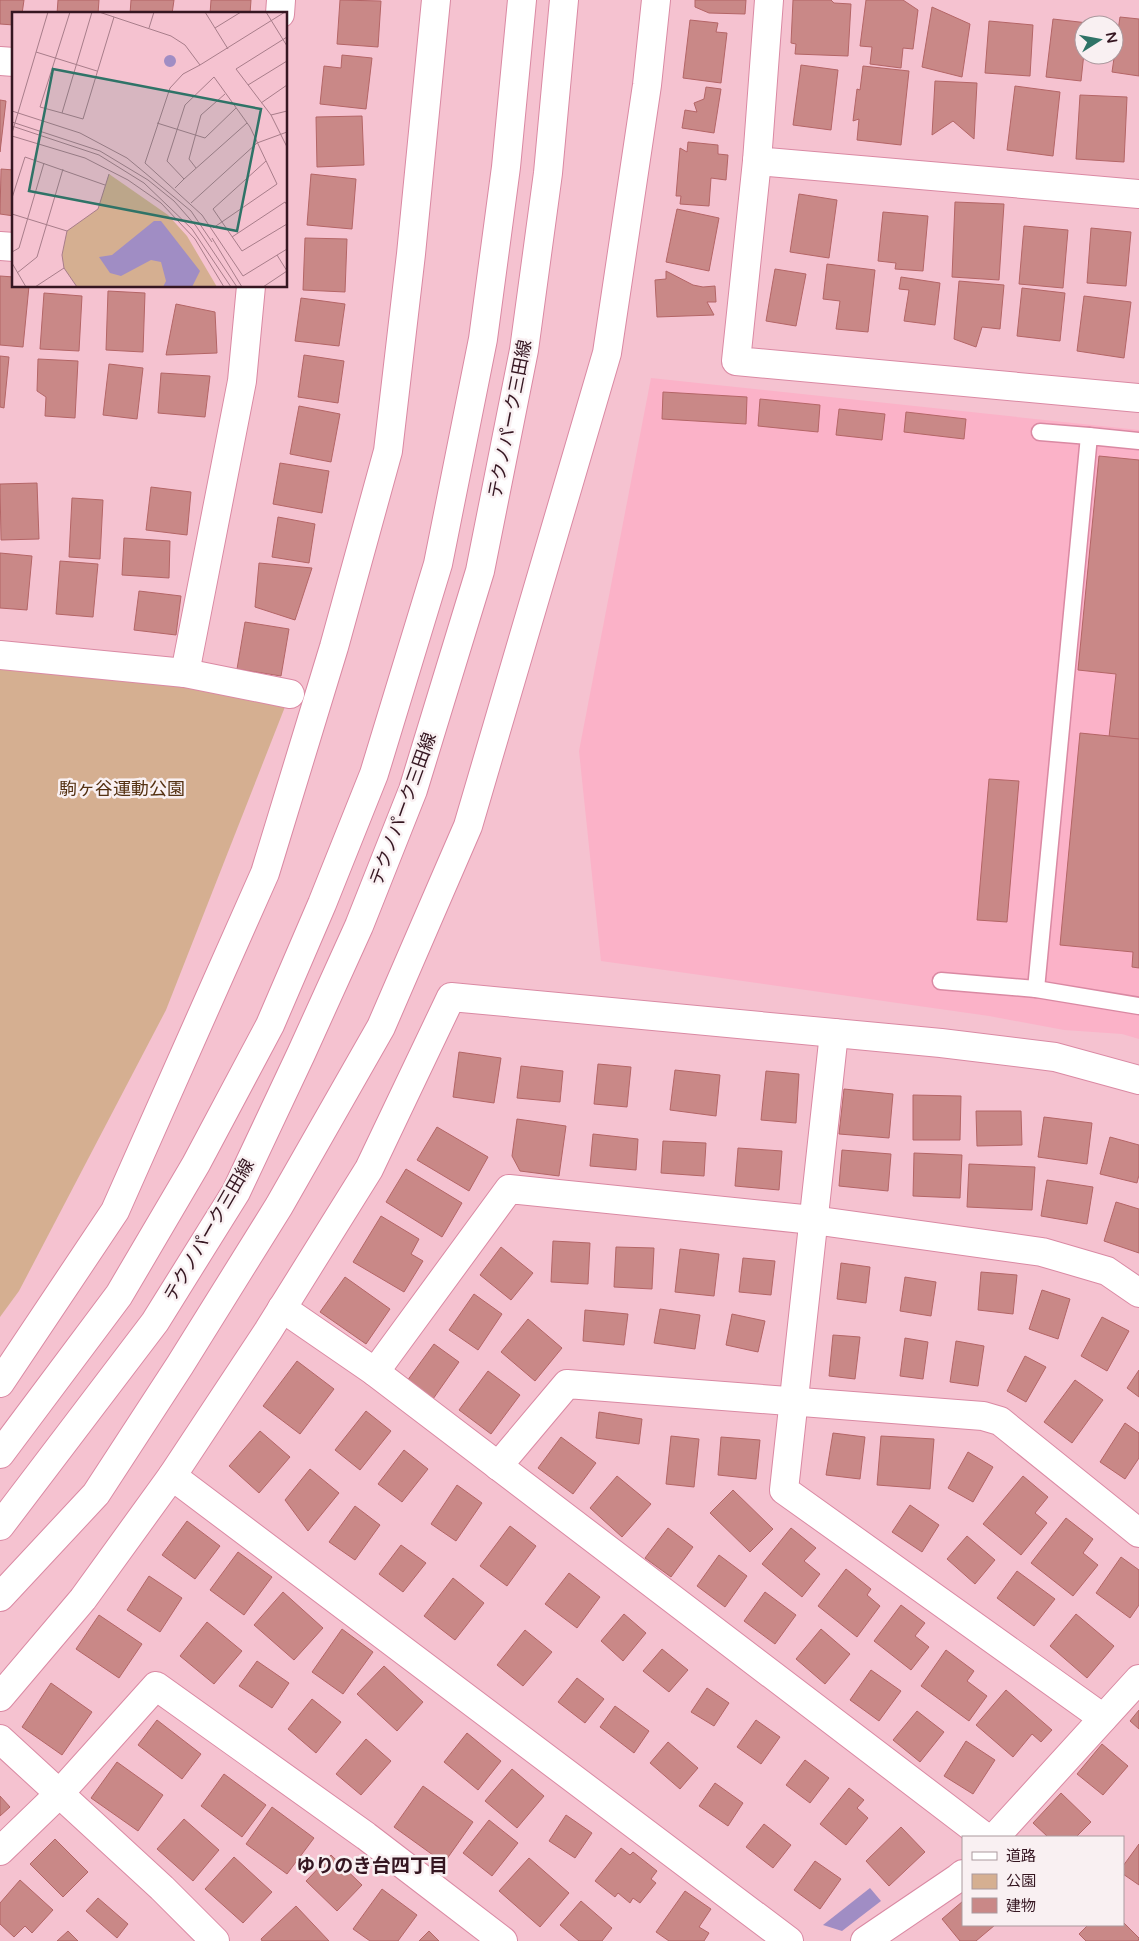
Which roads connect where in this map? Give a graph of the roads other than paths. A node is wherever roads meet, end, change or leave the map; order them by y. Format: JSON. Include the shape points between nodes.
{"nodes":[{"id":1,"x":436,"y":0,"type":"edge"},
{"id":2,"x":522,"y":0,"type":"edge"},
{"id":3,"x":564,"y":0,"type":"edge"},
{"id":4,"x":656,"y":0,"type":"edge"},
{"id":5,"x":769,"y":0,"type":"edge"},
{"id":6,"x":757,"y":161,"type":"junction"},
{"id":7,"x":1139,"y":194,"type":"edge"},
{"id":8,"x":251,"y":288,"type":"edge"},
{"id":9,"x":1139,"y":398,"type":"edge"},
{"id":10,"x":1040,"y":432,"type":"dead end"},
{"id":11,"x":1089,"y":436,"type":"junction"},
{"id":12,"x":1139,"y":442,"type":"edge"},
{"id":13,"x":0,"y":655,"type":"edge"},
{"id":14,"x":185,"y":673,"type":"junction"},
{"id":15,"x":290,"y":694,"type":"dead end"},
{"id":16,"x":941,"y":981,"type":"dead end"},
{"id":17,"x":1036,"y":989,"type":"junction"},
{"id":18,"x":1139,"y":1006,"type":"edge"},
{"id":19,"x":834,"y":1033,"type":"junction"},
{"id":20,"x":1139,"y":1080,"type":"edge"},
{"id":21,"x":813,"y":1220,"type":"junction"},
{"id":22,"x":1139,"y":1293,"type":"edge"},
{"id":23,"x":282,"y":1308,"type":"junction"},
{"id":24,"x":375,"y":1372,"type":"junction"},
{"id":25,"x":0,"y":1383,"type":"edge"},
{"id":26,"x":793,"y":1403,"type":"junction"},
{"id":27,"x":0,"y":1454,"type":"edge"},
{"id":28,"x":498,"y":1466,"type":"junction"},
{"id":29,"x":172,"y":1476,"type":"junction"},
{"id":30,"x":0,"y":1526,"type":"edge"},
{"id":31,"x":1139,"y":1533,"type":"edge"},
{"id":32,"x":0,"y":1597,"type":"edge"},
{"id":33,"x":1139,"y":1678,"type":"edge"},
{"id":34,"x":0,"y":1697,"type":"edge"},
{"id":35,"x":1103,"y":1718,"type":"junction"},
{"id":36,"x":0,"y":1738,"type":"edge"},
{"id":37,"x":59,"y":1794,"type":"junction"},
{"id":38,"x":984,"y":1836,"type":"edge"},
{"id":39,"x":997,"y":1836,"type":"edge"},
{"id":40,"x":0,"y":1851,"type":"edge"},
{"id":41,"x":962,"y":1875,"type":"edge"},
{"id":42,"x":215,"y":1941,"type":"edge"},
{"id":43,"x":503,"y":1941,"type":"edge"},
{"id":44,"x":789,"y":1941,"type":"edge"},
{"id":45,"x":865,"y":1941,"type":"edge"}],
"edges":[{"from":1,"to":25,"type":"street","via":[[388,452],[334,647],[265,873],[114,1211]]},
{"from":2,"to":27,"type":"street","via":[[506,166],[481,349],[438,564],[374,774],[270,1025],[196,1164],[120,1295]]},
{"from":3,"to":30,"type":"street","name":"テクノパーク三田線","via":[[548,173],[524,350],[480,571],[413,790],[359,926],[236,1192],[155,1322]]},
{"from":4,"to":32,"type":"street","via":[[647,85],[607,353],[468,826],[382,1028],[279,1206],[96,1494]]},
{"from":5,"to":6,"type":"street"},
{"from":6,"to":7,"type":"street"},
{"from":6,"to":9,"type":"street","via":[[736,361]]},
{"from":8,"to":14,"type":"street","via":[[242,381]]},
{"from":10,"to":11,"type":"lane"},
{"from":11,"to":12,"type":"lane"},
{"from":11,"to":17,"type":"lane"},
{"from":13,"to":14,"type":"street"},
{"from":14,"to":15,"type":"street"},
{"from":16,"to":17,"type":"lane"},
{"from":17,"to":18,"type":"lane"},
{"from":19,"to":20,"type":"street","via":[[1055,1057]]},
{"from":19,"to":21,"type":"street"},
{"from":19,"to":23,"type":"street","via":[[451,996],[369,1169]]},
{"from":21,"to":22,"type":"street","via":[[1042,1252],[1107,1270]]},
{"from":21,"to":24,"type":"street","via":[[509,1190]]},
{"from":21,"to":26,"type":"street"},
{"from":23,"to":24,"type":"street"},
{"from":23,"to":29,"type":"street"},
{"from":24,"to":28,"type":"street"},
{"from":26,"to":28,"type":"street","via":[[567,1384]]},
{"from":26,"to":31,"type":"street","via":[[982,1416],[1000,1421]]},
{"from":26,"to":35,"type":"street","via":[[784,1490]]},
{"from":28,"to":38,"type":"street"},
{"from":29,"to":34,"type":"street","via":[[83,1599]]},
{"from":29,"to":44,"type":"street"},
{"from":33,"to":35,"type":"street"},
{"from":35,"to":39,"type":"street"},
{"from":36,"to":37,"type":"street"},
{"from":37,"to":40,"type":"street"},
{"from":37,"to":42,"type":"street"},
{"from":37,"to":43,"type":"street","via":[[156,1686],[366,1836]]},
{"from":41,"to":45,"type":"street"}]}
